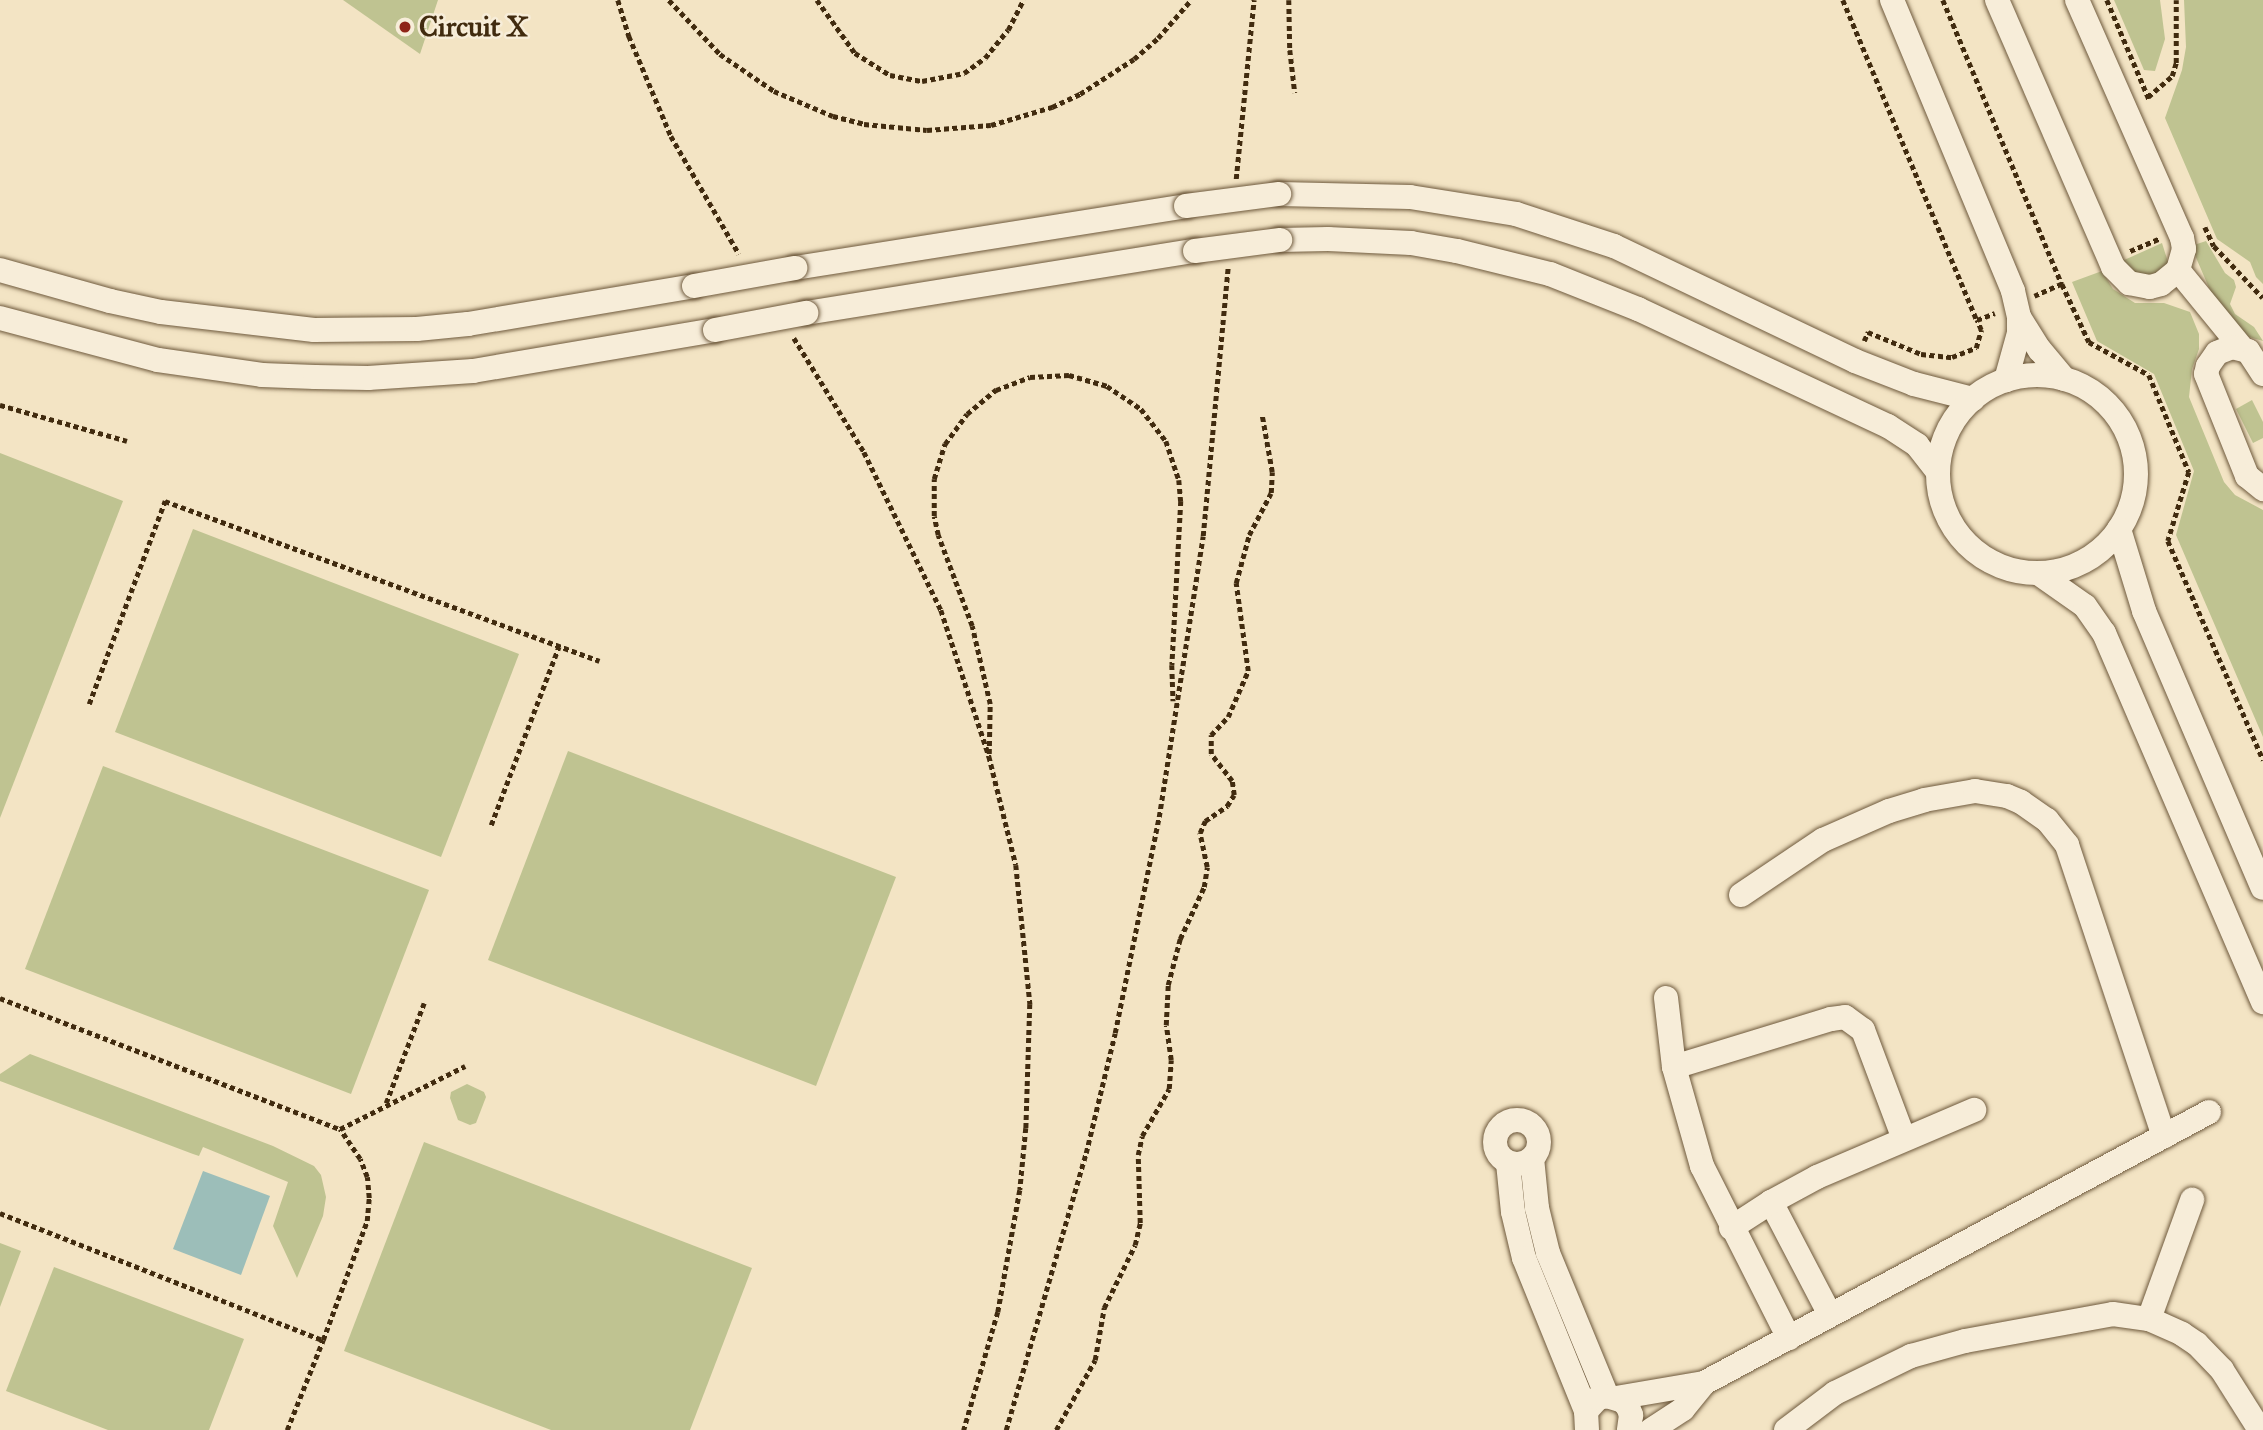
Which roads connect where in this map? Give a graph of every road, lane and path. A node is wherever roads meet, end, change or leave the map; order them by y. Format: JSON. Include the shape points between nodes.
{"nodes":[{"id":1,"x":618,"y":0,"type":"edge"},
{"id":2,"x":669,"y":0,"type":"edge"},
{"id":3,"x":817,"y":0,"type":"edge"},
{"id":4,"x":1023,"y":0,"type":"edge"},
{"id":5,"x":1191,"y":0,"type":"edge"},
{"id":6,"x":1254,"y":0,"type":"edge"},
{"id":7,"x":1289,"y":0,"type":"edge"},
{"id":8,"x":1843,"y":0,"type":"edge"},
{"id":9,"x":1892,"y":0,"type":"edge"},
{"id":10,"x":1943,"y":0,"type":"edge"},
{"id":11,"x":1997,"y":0,"type":"edge"},
{"id":12,"x":2077,"y":0,"type":"edge"},
{"id":13,"x":2106,"y":0,"type":"edge"},
{"id":14,"x":2176,"y":0,"type":"edge"},
{"id":15,"x":1296,"y":93,"type":"dead end"},
{"id":16,"x":2148,"y":97,"type":"junction"},
{"id":17,"x":2153,"y":109,"type":"dead end"},
{"id":18,"x":1236,"y":183,"type":"dead end"},
{"id":19,"x":2178,"y":230,"type":"junction"},
{"id":20,"x":740,"y":256,"type":"dead end"},
{"id":21,"x":2110,"y":260,"type":"junction"},
{"id":22,"x":1228,"y":264,"type":"dead end"},
{"id":23,"x":0,"y":270,"type":"edge"},
{"id":24,"x":2178,"y":270,"type":"junction"},
{"id":25,"x":2062,"y":284,"type":"junction"},
{"id":26,"x":2262,"y":296,"type":"edge"},
{"id":27,"x":2202,"y":303,"type":"junction"},
{"id":28,"x":2018,"y":311,"type":"junction"},
{"id":29,"x":0,"y":318,"type":"edge"},
{"id":30,"x":796,"y":320,"type":"junction"},
{"id":31,"x":1978,"y":320,"type":"junction"},
{"id":32,"x":2241,"y":348,"type":"junction"},
{"id":33,"x":2211,"y":358,"type":"junction"},
{"id":34,"x":1855,"y":361,"type":"junction"},
{"id":35,"x":2263,"y":373,"type":"edge"},
{"id":36,"x":2064,"y":379,"type":"junction"},
{"id":37,"x":2006,"y":380,"type":"junction"},
{"id":38,"x":1973,"y":399,"type":"junction"},
{"id":39,"x":0,"y":405,"type":"edge"},
{"id":40,"x":1262,"y":415,"type":"dead end"},
{"id":41,"x":127,"y":441,"type":"dead end"},
{"id":42,"x":1938,"y":472,"type":"junction"},
{"id":43,"x":2261,"y":489,"type":"edge"},
{"id":44,"x":2119,"y":528,"type":"junction"},
{"id":45,"x":2038,"y":573,"type":"junction"},
{"id":46,"x":559,"y":646,"type":"junction"},
{"id":47,"x":599,"y":661,"type":"dead end"},
{"id":48,"x":89,"y":704,"type":"dead end"},
{"id":49,"x":1174,"y":713,"type":"junction"},
{"id":50,"x":989,"y":755,"type":"junction"},
{"id":51,"x":2263,"y":760,"type":"edge"},
{"id":52,"x":491,"y":825,"type":"dead end"},
{"id":53,"x":2263,"y":888,"type":"edge"},
{"id":54,"x":1741,"y":895,"type":"dead end"},
{"id":55,"x":0,"y":998,"type":"edge"},
{"id":56,"x":1666,"y":998,"type":"dead end"},
{"id":57,"x":2263,"y":1002,"type":"edge"},
{"id":58,"x":424,"y":1003,"type":"dead end"},
{"id":59,"x":465,"y":1066,"type":"dead end"},
{"id":60,"x":1674,"y":1067,"type":"junction"},
{"id":61,"x":386,"y":1104,"type":"junction"},
{"id":62,"x":1974,"y":1110,"type":"dead end"},
{"id":63,"x":2209,"y":1112,"type":"dead end"},
{"id":64,"x":340,"y":1129,"type":"junction"},
{"id":65,"x":2164,"y":1136,"type":"junction"},
{"id":66,"x":1904,"y":1139,"type":"junction"},
{"id":67,"x":1532,"y":1158,"type":"junction"},
{"id":68,"x":1508,"y":1163,"type":"junction"},
{"id":69,"x":2192,"y":1200,"type":"dead end"},
{"id":70,"x":1771,"y":1202,"type":"junction"},
{"id":71,"x":0,"y":1213,"type":"edge"},
{"id":72,"x":1731,"y":1228,"type":"junction"},
{"id":73,"x":1830,"y":1315,"type":"junction"},
{"id":74,"x":2149,"y":1319,"type":"junction"},
{"id":75,"x":1789,"y":1338,"type":"junction"},
{"id":76,"x":323,"y":1340,"type":"junction"},
{"id":77,"x":1704,"y":1383,"type":"junction"},
{"id":78,"x":1612,"y":1397,"type":"junction"},
{"id":79,"x":1586,"y":1421,"type":"edge"},
{"id":80,"x":287,"y":1430,"type":"edge"},
{"id":81,"x":964,"y":1430,"type":"edge"},
{"id":82,"x":1006,"y":1430,"type":"edge"},
{"id":83,"x":1056,"y":1430,"type":"edge"},
{"id":84,"x":1629,"y":1430,"type":"edge"},
{"id":85,"x":1651,"y":1430,"type":"edge"},
{"id":86,"x":1786,"y":1430,"type":"edge"},
{"id":87,"x":2260,"y":1430,"type":"edge"}],
"edges":[{"from":1,"to":20,"type":"path","via":[[671,136]]},
{"from":2,"to":5,"type":"path","via":[[720,54],[774,91],[833,116],[927,130],[1011,120],[1080,94],[1134,59]]},
{"from":3,"to":4,"type":"path","via":[[855,53],[890,75],[922,81],[964,73],[985,58],[1008,30]]},
{"from":6,"to":18,"type":"path"},
{"from":7,"to":15,"type":"path"},
{"from":8,"to":31,"type":"path"},
{"from":9,"to":28,"type":"street"},
{"from":10,"to":25,"type":"path"},
{"from":11,"to":21,"type":"street"},
{"from":12,"to":19,"type":"street"},
{"from":13,"to":16,"type":"path"},
{"from":14,"to":16,"type":"path","via":[[2176,63],[2172,76]]},
{"from":16,"to":17,"type":"path"},
{"from":19,"to":21,"type":"path"},
{"from":19,"to":24,"type":"street","via":[[2184,249]]},
{"from":19,"to":26,"type":"path","via":[[2200,217],[2214,246]]},
{"from":21,"to":24,"type":"street","via":[[2120,277],[2139,287],[2161,284]]},
{"from":22,"to":49,"type":"path","via":[[1203,536]]},
{"from":23,"to":34,"type":"street","bridge":true,"via":[[110,302],[212,320],[314,330],[391,330],[468,324],[1186,206],[1279,194],[1410,197],[1516,215],[1614,246]]},
{"from":24,"to":27,"type":"street"},
{"from":25,"to":28,"type":"path"},
{"from":25,"to":51,"type":"path","via":[[2088,342],[2149,376],[2189,472],[2168,541]]},
{"from":27,"to":32,"type":"street"},
{"from":27,"to":33,"type":"street"},
{"from":28,"to":31,"type":"path"},
{"from":28,"to":36,"type":"street","via":[[2039,349]]},
{"from":28,"to":37,"type":"street","via":[[2017,349]]},
{"from":29,"to":30,"type":"street","bridge":true,"via":[[158,360],[249,373],[368,378],[473,371]]},
{"from":30,"to":42,"type":"street","bridge":true,"via":[[1280,240],[1411,243],[1549,274],[1638,309],[1888,426],[1917,445]]},
{"from":30,"to":50,"type":"path","via":[[941,610]]},
{"from":31,"to":34,"type":"path","via":[[1979,340],[1968,353],[1930,356],[1868,332]]},
{"from":32,"to":33,"type":"street","via":[[2224,348]]},
{"from":32,"to":35,"type":"street","via":[[2255,356]]},
{"from":33,"to":43,"type":"street","via":[[2207,382],[2247,476]]},
{"from":34,"to":38,"type":"street","via":[[1914,384]]},
{"from":36,"to":37,"type":"street","via":[[2035,375]]},
{"from":36,"to":44,"type":"street","via":[[2107,404],[2132,447],[2133,498]]},
{"from":37,"to":38,"type":"street"},
{"from":38,"to":42,"type":"street","via":[[1950,428]]},
{"from":39,"to":41,"type":"path"},
{"from":40,"to":83,"type":"path","via":[[1271,493],[1250,535],[1236,583],[1248,671],[1228,717],[1211,735],[1211,754],[1231,781],[1234,795],[1227,806],[1205,821],[1200,832],[1207,867],[1204,887],[1181,939],[1168,985],[1169,1089],[1140,1145],[1140,1223],[1135,1245],[1104,1308],[1095,1360]]},
{"from":42,"to":45,"type":"street","via":[[1946,514],[1971,548],[1995,564]]},
{"from":44,"to":45,"type":"street","via":[[2084,561]]},
{"from":44,"to":53,"type":"street","via":[[2136,591]]},
{"from":45,"to":57,"type":"street","via":[[2085,606],[2104,634]]},
{"from":46,"to":47,"type":"path"},
{"from":46,"to":48,"type":"path","via":[[165,501]]},
{"from":46,"to":52,"type":"path"},
{"from":49,"to":50,"type":"path","via":[[1171,665],[1181,501],[1170,451],[1141,409],[1107,386],[1069,375],[1030,377],[996,390],[967,414],[946,444],[934,479],[938,534],[972,626],[990,704]]},
{"from":49,"to":82,"type":"path","via":[[1157,831],[1115,1033],[1053,1274]]},
{"from":50,"to":81,"type":"path","via":[[1016,865],[1030,1004],[1030,1066],[1011,1251],[999,1312]]},
{"from":54,"to":65,"type":"street","via":[[1823,840],[1889,811],[1975,791],[2021,802],[2048,820],[2070,853]]},
{"from":55,"to":64,"type":"path"},
{"from":56,"to":60,"type":"street"},
{"from":58,"to":61,"type":"path"},
{"from":59,"to":61,"type":"path"},
{"from":60,"to":66,"type":"street","via":[[1845,1017],[1858,1024],[1866,1036]]},
{"from":60,"to":72,"type":"street","via":[[1698,1155]]},
{"from":61,"to":64,"type":"path"},
{"from":62,"to":66,"type":"street"},
{"from":63,"to":65,"type":"street"},
{"from":64,"to":76,"type":"path","via":[[360,1159],[369,1198],[367,1221]]},
{"from":65,"to":73,"type":"street"},
{"from":66,"to":70,"type":"street"},
{"from":67,"to":68,"type":"street","via":[[1517,1165]]},
{"from":67,"to":68,"type":"street","via":[[1539,1142],[1537,1134],[1525,1122],[1508,1121],[1494,1142]]},
{"from":67,"to":78,"type":"street","via":[[1548,1253]]},
{"from":68,"to":79,"type":"street","via":[[1524,1258]]},
{"from":69,"to":74,"type":"street"},
{"from":70,"to":72,"type":"street"},
{"from":70,"to":73,"type":"street"},
{"from":71,"to":76,"type":"path"},
{"from":72,"to":75,"type":"street"},
{"from":73,"to":75,"type":"street"},
{"from":74,"to":86,"type":"street","via":[[2095,1315],[1911,1356],[1835,1393]]},
{"from":74,"to":87,"type":"street","via":[[2182,1334],[2210,1356]]},
{"from":75,"to":77,"type":"street"},
{"from":76,"to":80,"type":"path"},
{"from":77,"to":78,"type":"street"},
{"from":77,"to":85,"type":"street","via":[[1684,1409]]},
{"from":78,"to":79,"type":"street","via":[[1598,1398]]},
{"from":78,"to":84,"type":"street","via":[[1628,1407]]}]}
